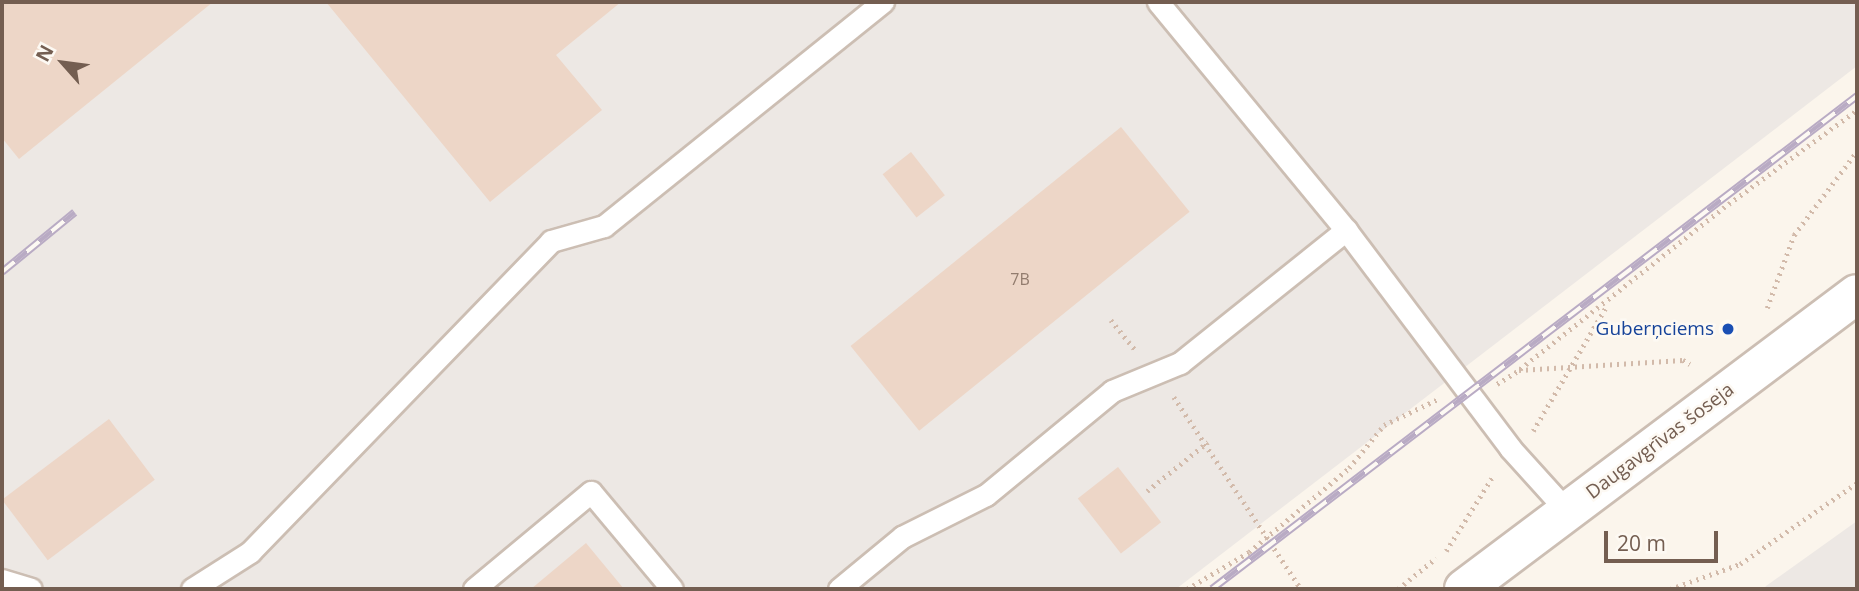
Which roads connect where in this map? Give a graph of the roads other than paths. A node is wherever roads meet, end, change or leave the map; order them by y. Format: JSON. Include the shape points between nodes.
{"nodes":[{"id":1,"x":883,"y":2,"type":"edge"},
{"id":2,"x":1158,"y":2,"type":"edge"},
{"id":3,"x":1346,"y":230,"type":"junction"},
{"id":4,"x":1857,"y":294,"type":"edge"},
{"id":5,"x":1567,"y":511,"type":"junction"},
{"id":6,"x":2,"y":580,"type":"edge"},
{"id":7,"x":31,"y":589,"type":"edge"},
{"id":8,"x":192,"y":589,"type":"edge"},
{"id":9,"x":474,"y":589,"type":"edge"},
{"id":10,"x":672,"y":589,"type":"edge"},
{"id":11,"x":839,"y":589,"type":"edge"},
{"id":12,"x":1464,"y":589,"type":"edge"}],
"edges":[{"from":1,"to":8,"type":"lane","via":[[604,226],[551,241],[250,552]]},
{"from":2,"to":3,"type":"lane"},
{"from":3,"to":5,"type":"lane","via":[[1470,394]]},
{"from":3,"to":11,"type":"lane","via":[[1180,363],[1112,391],[986,495],[902,537]]},
{"from":4,"to":5,"type":"main road","name":"Daugavgrīvas šoseja"},
{"from":5,"to":12,"type":"main road","name":"Daugavgrīvas šoseja"},
{"from":6,"to":7,"type":"lane"},
{"from":9,"to":10,"type":"lane","via":[[591,492]]}]}
